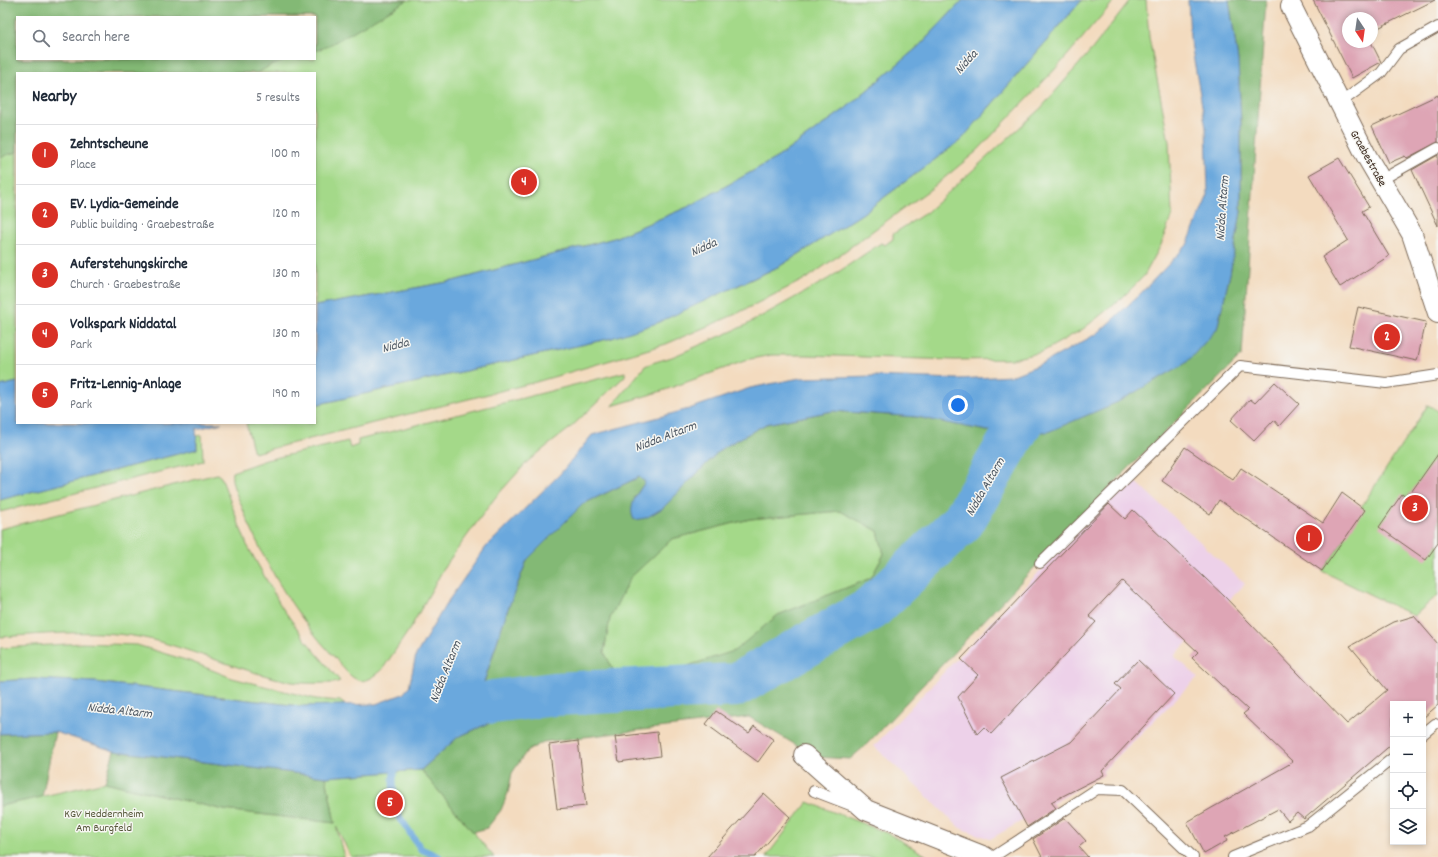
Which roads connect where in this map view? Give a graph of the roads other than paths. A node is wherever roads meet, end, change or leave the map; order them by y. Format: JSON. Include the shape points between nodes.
{"nodes":[{"id":1,"x":1291,"y":6,"type":"dead end"},
{"id":2,"x":1438,"y":27,"type":"edge"},
{"id":3,"x":1340,"y":103,"type":"junction"},
{"id":4,"x":1438,"y":148,"type":"edge"},
{"id":5,"x":1381,"y":180,"type":"junction"},
{"id":6,"x":1438,"y":313,"type":"edge"},
{"id":7,"x":1438,"y":375,"type":"edge"},
{"id":8,"x":1040,"y":563,"type":"dead end"},
{"id":9,"x":1434,"y":724,"type":"dead end"},
{"id":10,"x":1426,"y":731,"type":"edge"},
{"id":11,"x":804,"y":755,"type":"dead end"},
{"id":12,"x":1390,"y":760,"type":"edge"},
{"id":13,"x":814,"y":792,"type":"dead end"},
{"id":14,"x":866,"y":810,"type":"junction"},
{"id":15,"x":985,"y":857,"type":"edge"},
{"id":16,"x":993,"y":857,"type":"edge"},
{"id":17,"x":1193,"y":857,"type":"edge"},
{"id":18,"x":1233,"y":857,"type":"edge"}],
"edges":[{"from":1,"to":3,"type":"street","name":"Graebestraße"},
{"from":2,"to":3,"type":"lane","via":[[1399,49],[1381,73]]},
{"from":3,"to":5,"type":"street","name":"Graebestraße"},
{"from":4,"to":5,"type":"lane"},
{"from":5,"to":6,"type":"street","name":"Graebestraße","via":[[1412,234]]},
{"from":7,"to":8,"type":"lane","via":[[1386,383],[1240,366]]},
{"from":9,"to":10,"type":"lane"},
{"from":11,"to":14,"type":"street"},
{"from":12,"to":18,"type":"lane","via":[[1308,826]]},
{"from":13,"to":14,"type":"lane"},
{"from":14,"to":15,"type":"street"},
{"from":16,"to":17,"type":"lane","via":[[1097,788],[1123,790]]}]}
